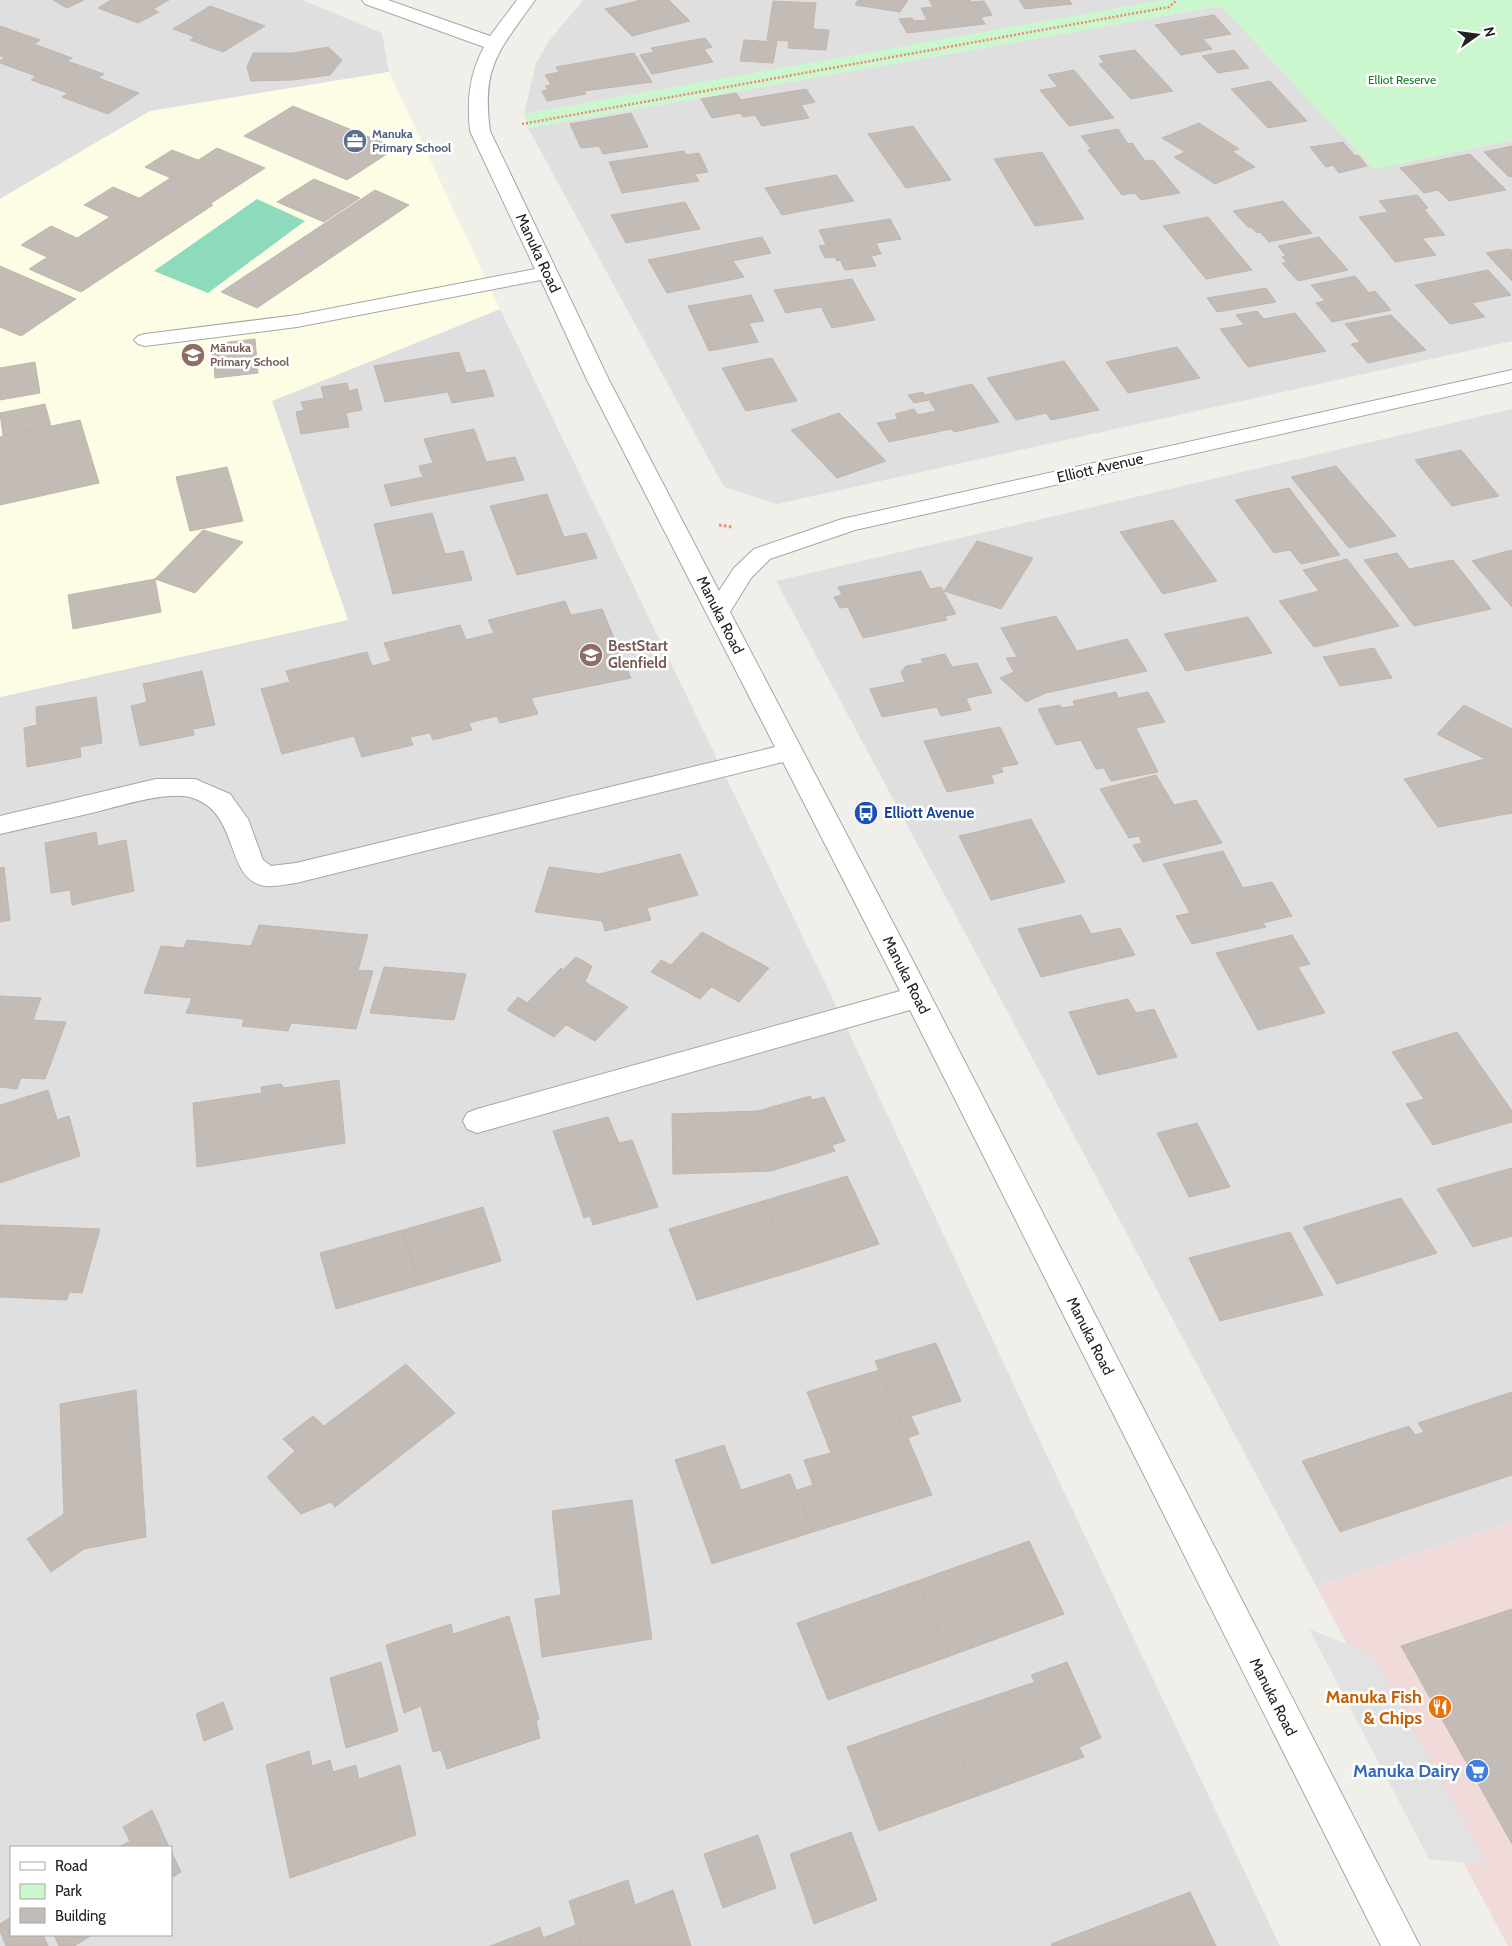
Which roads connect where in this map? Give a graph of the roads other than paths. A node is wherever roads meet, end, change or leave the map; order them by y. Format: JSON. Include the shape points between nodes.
{"nodes":[{"id":1,"x":371,"y":0,"type":"edge"},
{"id":2,"x":526,"y":0,"type":"edge"},
{"id":3,"x":494,"y":44,"type":"junction"},
{"id":4,"x":547,"y":273,"type":"junction"},
{"id":5,"x":145,"y":340,"type":"dead end"},
{"id":6,"x":1512,"y":376,"type":"edge"},
{"id":7,"x":718,"y":612,"type":"junction"},
{"id":8,"x":790,"y":752,"type":"junction"},
{"id":9,"x":0,"y":825,"type":"edge"},
{"id":10,"x":917,"y":997,"type":"junction"},
{"id":11,"x":477,"y":1121,"type":"dead end"},
{"id":12,"x":1401,"y":1946,"type":"edge"}],
"edges":[{"from":1,"to":3,"type":"street"},
{"from":2,"to":3,"type":"street","name":"Manuka Road"},
{"from":3,"to":4,"type":"street","name":"Manuka Road","via":[[481,73],[477,103],[480,131]]},
{"from":4,"to":5,"type":"street","via":[[297,321]]},
{"from":4,"to":7,"type":"street","name":"Manuka Road","via":[[598,380]]},
{"from":6,"to":7,"type":"street","name":"Elliott Avenue","via":[[850,524],[762,554],[742,573]]},
{"from":7,"to":8,"type":"street","name":"Manuka Road"},
{"from":8,"to":9,"type":"street","via":[[296,873],[266,876],[252,866],[235,819],[226,807],[195,788],[156,788]]},
{"from":8,"to":10,"type":"street","name":"Manuka Road"},
{"from":10,"to":11,"type":"street"},
{"from":10,"to":12,"type":"street","name":"Manuka Road"}]}
